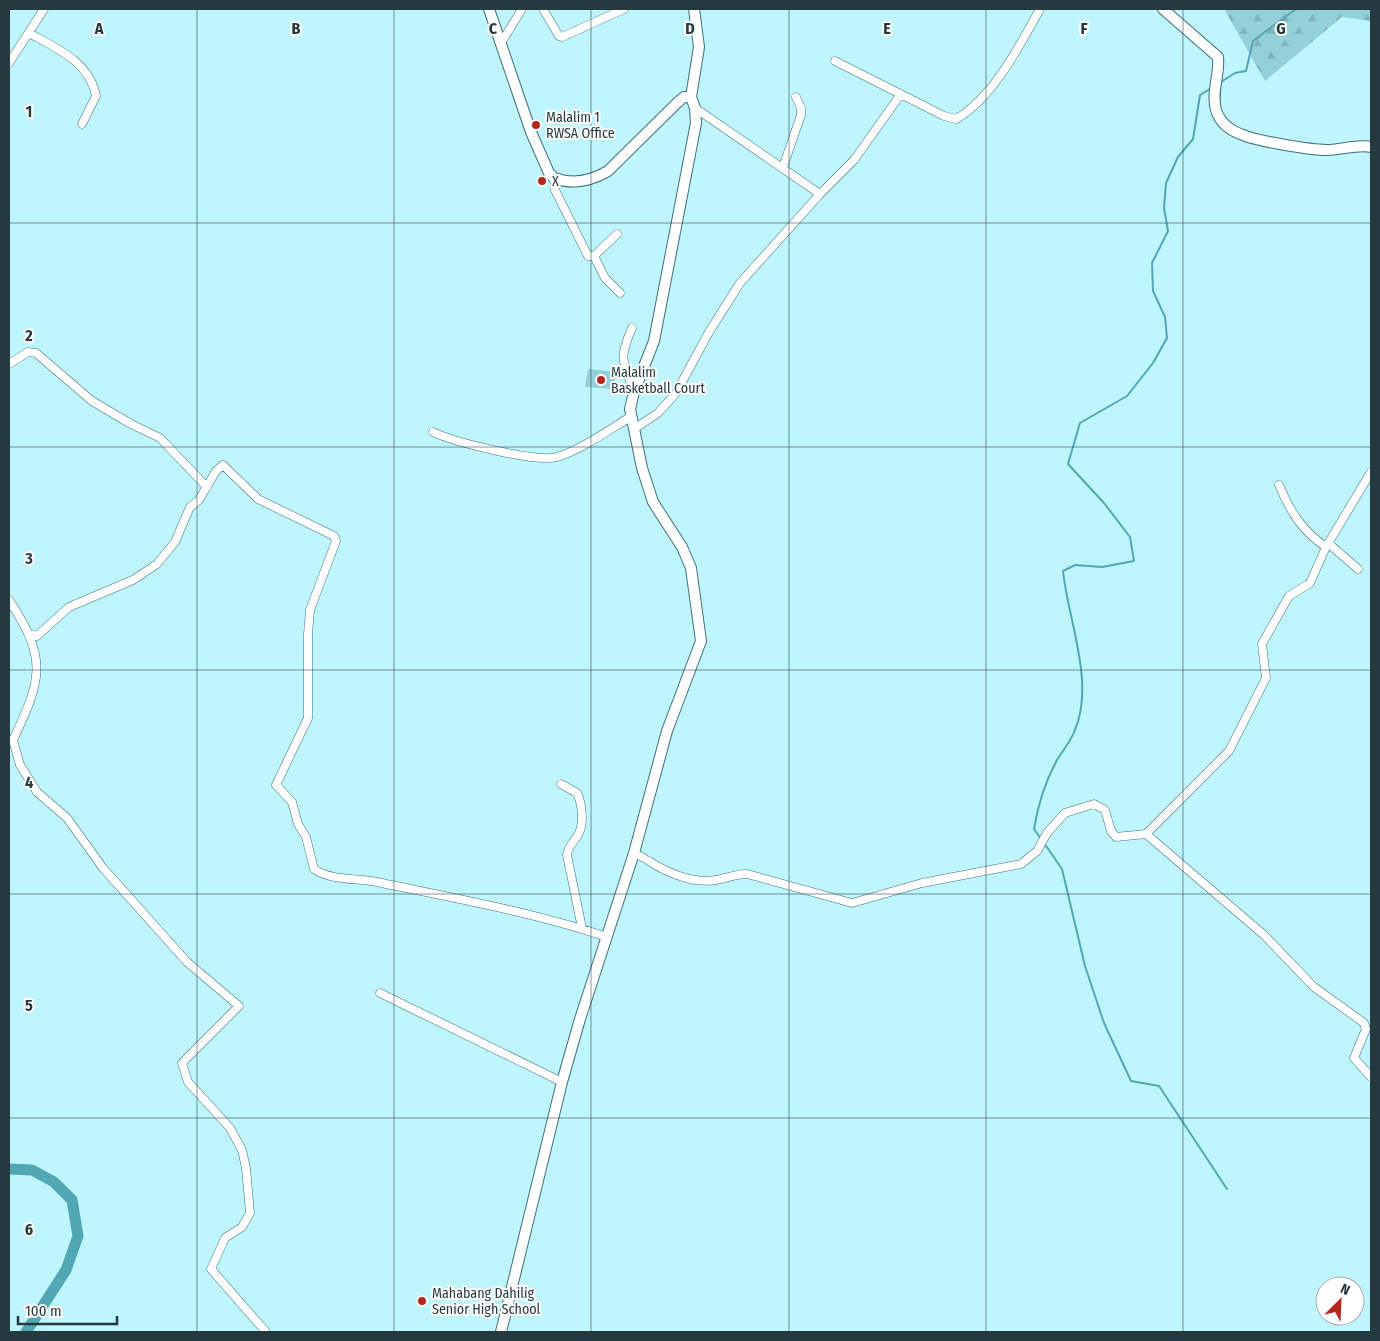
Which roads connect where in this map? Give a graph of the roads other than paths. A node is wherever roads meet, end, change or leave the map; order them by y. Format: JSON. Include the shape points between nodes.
{"nodes":[{"id":1,"x":44,"y":9,"type":"edge"},
{"id":2,"x":489,"y":9,"type":"edge"},
{"id":3,"x":522,"y":9,"type":"edge"},
{"id":4,"x":543,"y":9,"type":"edge"},
{"id":5,"x":624,"y":9,"type":"edge"},
{"id":6,"x":694,"y":9,"type":"edge"},
{"id":7,"x":1040,"y":9,"type":"edge"},
{"id":8,"x":1163,"y":9,"type":"edge"},
{"id":9,"x":29,"y":34,"type":"junction"},
{"id":10,"x":501,"y":43,"type":"junction"},
{"id":11,"x":835,"y":61,"type":"dead end"},
{"id":12,"x":9,"y":63,"type":"edge"},
{"id":13,"x":901,"y":94,"type":"junction"},
{"id":14,"x":691,"y":96,"type":"junction"},
{"id":15,"x":796,"y":97,"type":"dead end"},
{"id":16,"x":695,"y":108,"type":"junction"},
{"id":17,"x":82,"y":124,"type":"dead end"},
{"id":18,"x":1371,"y":147,"type":"edge"},
{"id":19,"x":783,"y":167,"type":"junction"},
{"id":20,"x":554,"y":178,"type":"junction"},
{"id":21,"x":820,"y":194,"type":"junction"},
{"id":22,"x":617,"y":234,"type":"dead end"},
{"id":23,"x":594,"y":256,"type":"junction"},
{"id":24,"x":620,"y":294,"type":"dead end"},
{"id":25,"x":632,"y":328,"type":"dead end"},
{"id":26,"x":9,"y":364,"type":"edge"},
{"id":27,"x":634,"y":392,"type":"junction"},
{"id":28,"x":632,"y":416,"type":"junction"},
{"id":29,"x":634,"y":429,"type":"junction"},
{"id":30,"x":433,"y":432,"type":"dead end"},
{"id":31,"x":1371,"y":472,"type":"edge"},
{"id":32,"x":1279,"y":485,"type":"dead end"},
{"id":33,"x":206,"y":487,"type":"junction"},
{"id":34,"x":1327,"y":545,"type":"junction"},
{"id":35,"x":1358,"y":569,"type":"dead end"},
{"id":36,"x":9,"y":600,"type":"edge"},
{"id":37,"x":29,"y":634,"type":"junction"},
{"id":38,"x":561,"y":784,"type":"dead end"},
{"id":39,"x":1146,"y":834,"type":"junction"},
{"id":40,"x":642,"y":857,"type":"junction"},
{"id":41,"x":582,"y":928,"type":"junction"},
{"id":42,"x":607,"y":937,"type":"junction"},
{"id":43,"x":380,"y":993,"type":"dead end"},
{"id":44,"x":1371,"y":1077,"type":"edge"},
{"id":45,"x":562,"y":1082,"type":"junction"},
{"id":46,"x":266,"y":1332,"type":"edge"},
{"id":47,"x":501,"y":1332,"type":"edge"}],
"edges":[{"from":1,"to":9,"type":"street"},
{"from":2,"to":10,"type":"street"},
{"from":3,"to":10,"type":"street"},
{"from":4,"to":5,"type":"street","via":[[562,37]]},
{"from":6,"to":14,"type":"street","via":[[699,47]]},
{"from":7,"to":13,"type":"street","via":[[1006,66],[984,94],[958,118],[944,116]]},
{"from":8,"to":18,"type":"street","via":[[1218,57],[1213,94],[1219,119],[1225,125],[1243,136],[1323,150]]},
{"from":9,"to":12,"type":"street"},
{"from":9,"to":17,"type":"street","via":[[63,52],[87,72],[96,96]]},
{"from":10,"to":20,"type":"street","via":[[531,132]]},
{"from":11,"to":13,"type":"street"},
{"from":13,"to":21,"type":"street","via":[[854,160]]},
{"from":14,"to":16,"type":"street"},
{"from":14,"to":20,"type":"street","via":[[678,102],[616,164],[598,177],[573,182]]},
{"from":15,"to":19,"type":"street","via":[[801,115]]},
{"from":16,"to":19,"type":"street"},
{"from":16,"to":27,"type":"street","via":[[696,123],[659,319],[651,352]]},
{"from":19,"to":21,"type":"street"},
{"from":20,"to":23,"type":"street","via":[[555,190],[585,253]]},
{"from":21,"to":29,"type":"street","via":[[740,284],[676,393],[658,413]]},
{"from":22,"to":23,"type":"street"},
{"from":23,"to":24,"type":"street","via":[[605,278]]},
{"from":25,"to":27,"type":"street","via":[[622,355]]},
{"from":26,"to":33,"type":"street","via":[[28,352],[36,353],[92,401],[160,438]]},
{"from":27,"to":28,"type":"street"},
{"from":28,"to":29,"type":"street"},
{"from":28,"to":30,"type":"street","via":[[593,439],[550,458],[460,442]]},
{"from":29,"to":40,"type":"street","via":[[652,502],[682,547],[691,568],[701,641],[664,738]]},
{"from":31,"to":34,"type":"street"},
{"from":32,"to":34,"type":"street","via":[[1297,520]]},
{"from":33,"to":37,"type":"street","via":[[188,511],[175,542],[157,564],[133,580],[69,607],[37,636]]},
{"from":33,"to":41,"type":"street","via":[[223,465],[258,499],[334,536],[336,541],[310,610],[308,718],[276,786],[292,802],[314,869],[328,876],[375,882]]},
{"from":34,"to":35,"type":"street"},
{"from":34,"to":39,"type":"street","via":[[1310,583],[1288,596],[1262,644],[1266,678],[1236,739]]},
{"from":36,"to":37,"type":"street"},
{"from":37,"to":46,"type":"street","via":[[38,663],[38,675],[28,708],[13,740],[20,765],[37,792],[68,818],[104,868],[186,962],[239,1006],[182,1063],[188,1082],[230,1128],[242,1150],[246,1168],[250,1213],[242,1227],[225,1238],[211,1269]]},
{"from":38,"to":41,"type":"street","via":[[577,793],[581,808],[580,831],[567,855]]},
{"from":39,"to":40,"type":"street","via":[[1116,837],[1105,810],[1094,804],[1065,813],[1037,852],[1021,864],[922,882],[852,903],[747,874],[715,881],[675,876]]},
{"from":39,"to":44,"type":"street","via":[[1264,935],[1314,987],[1364,1023],[1366,1029],[1354,1058]]},
{"from":40,"to":42,"type":"street"},
{"from":41,"to":42,"type":"street"},
{"from":42,"to":45,"type":"street"},
{"from":43,"to":45,"type":"street"},
{"from":45,"to":47,"type":"street"}]}
